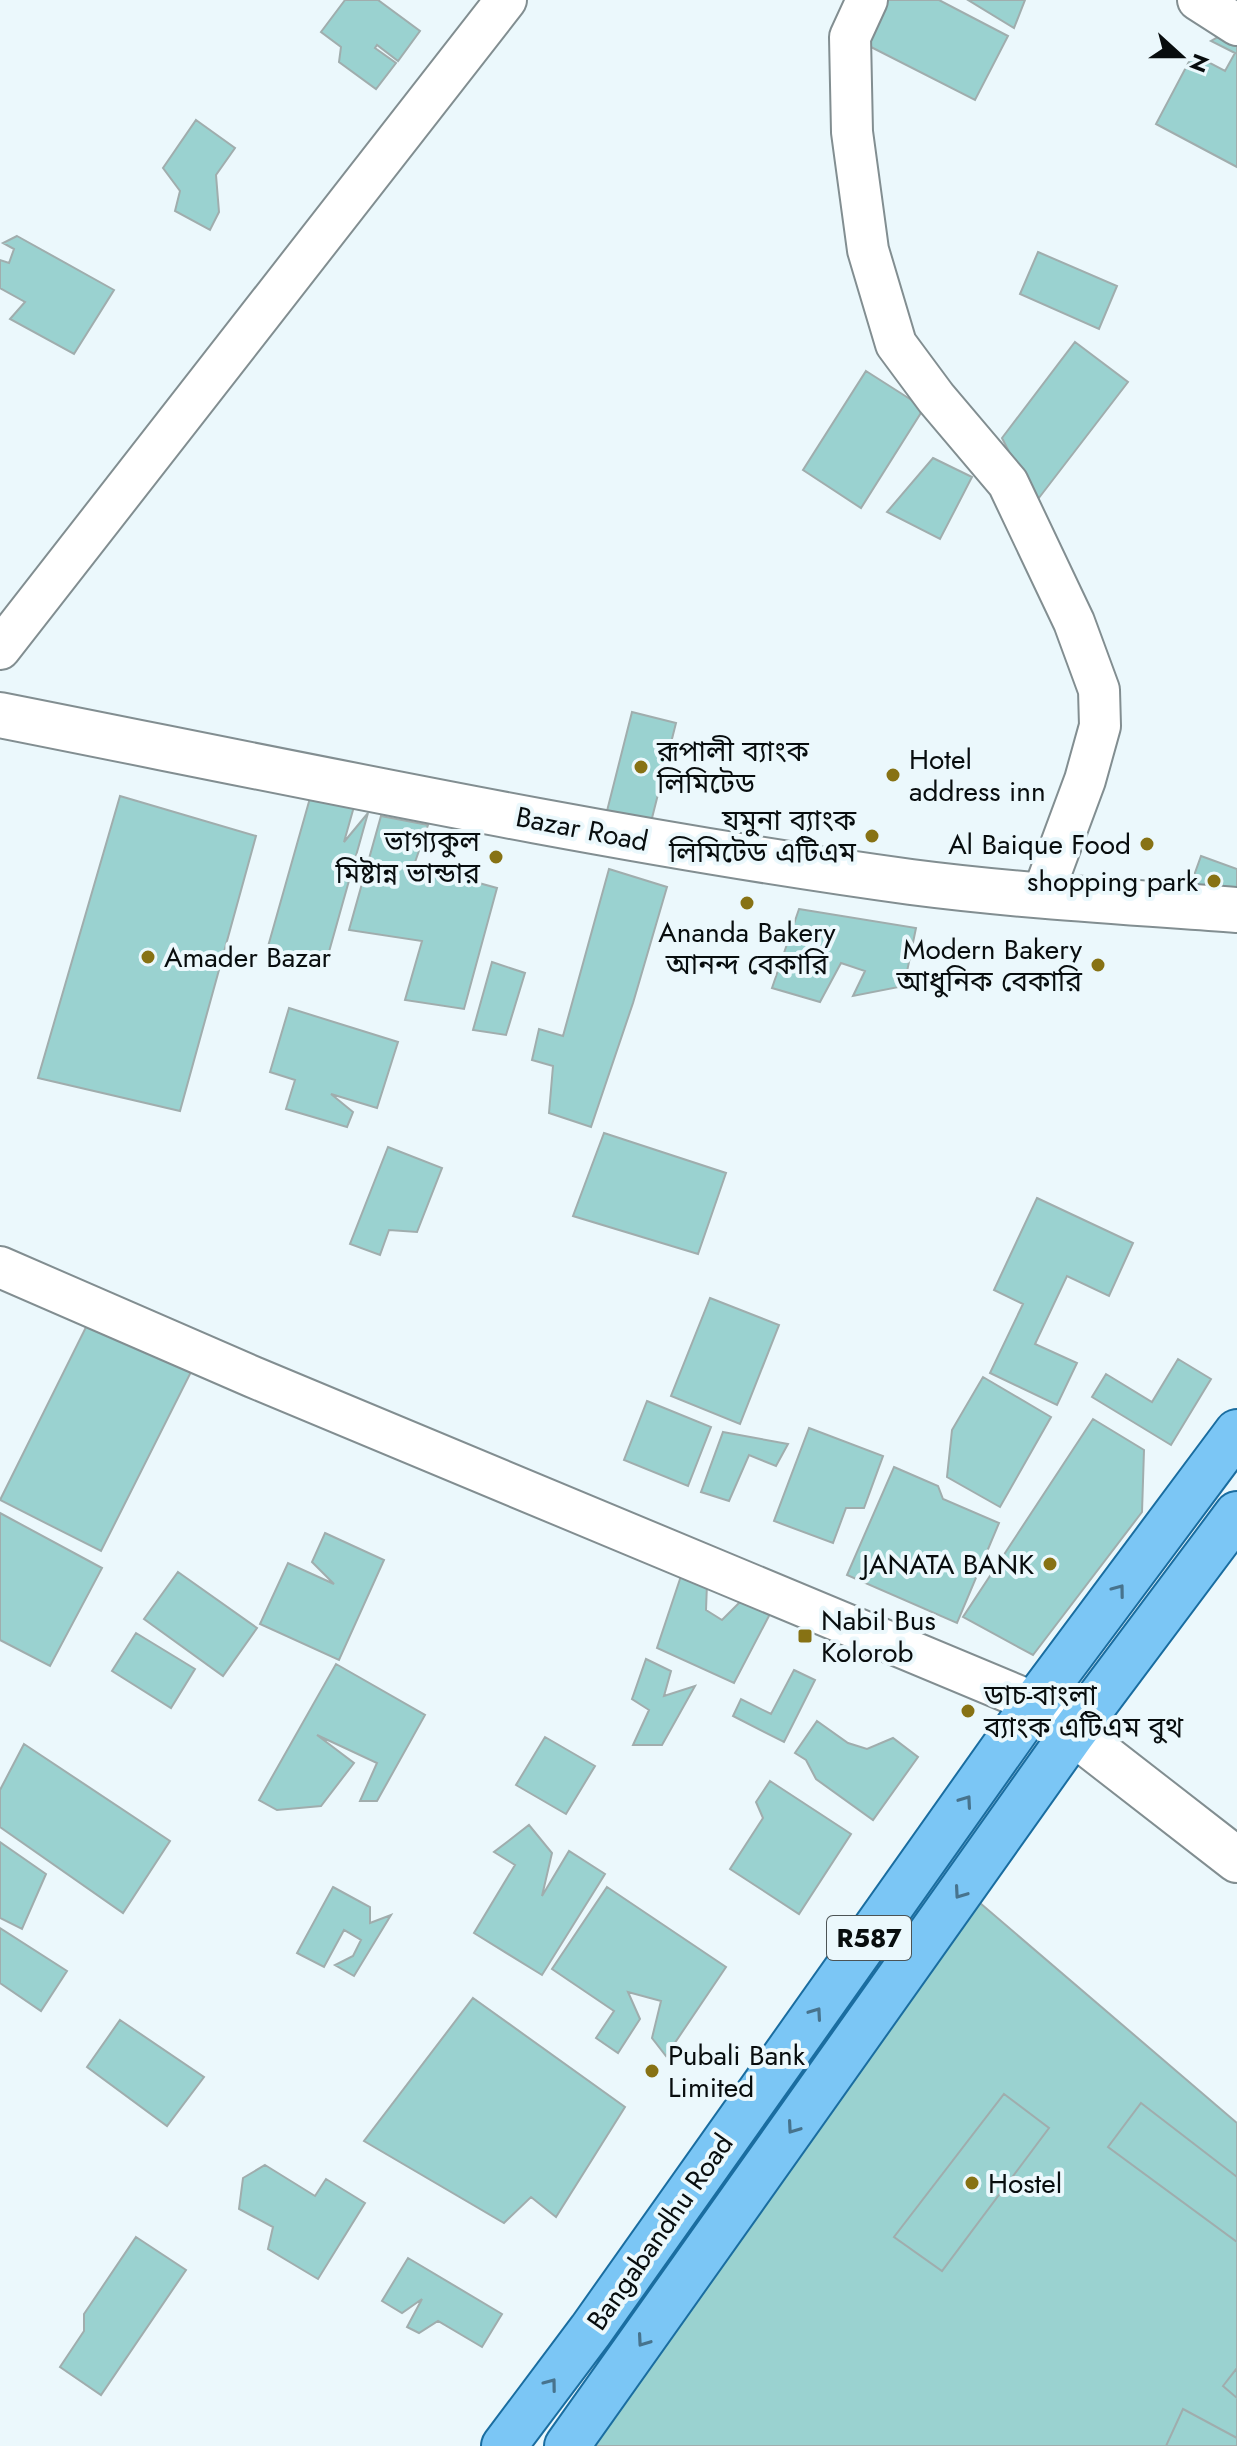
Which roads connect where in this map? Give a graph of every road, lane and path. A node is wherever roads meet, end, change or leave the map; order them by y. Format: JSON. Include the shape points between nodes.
{"nodes":[{"id":1,"x":506,"y":0,"type":"edge"},
{"id":2,"x":867,"y":0,"type":"edge"},
{"id":3,"x":1198,"y":0,"type":"edge"},
{"id":4,"x":1237,"y":25,"type":"edge"},
{"id":5,"x":0,"y":649,"type":"edge"},
{"id":6,"x":0,"y":715,"type":"edge"},
{"id":7,"x":1042,"y":896,"type":"junction"},
{"id":8,"x":1237,"y":910,"type":"edge"},
{"id":9,"x":0,"y":1267,"type":"edge"},
{"id":10,"x":1237,"y":1432,"type":"edge"},
{"id":11,"x":1237,"y":1514,"type":"edge"},
{"id":12,"x":1035,"y":1703,"type":"junction"},
{"id":13,"x":1073,"y":1733,"type":"junction"},
{"id":14,"x":1237,"y":1860,"type":"edge"},
{"id":15,"x":504,"y":2446,"type":"edge"},
{"id":16,"x":567,"y":2446,"type":"edge"}],
"edges":[{"from":1,"to":5,"type":"street"},
{"from":2,"to":7,"type":"street","via":[[850,37],[852,132],[868,250],[896,344],[1008,483],[1074,622],[1099,690],[1097,739]]},
{"from":3,"to":4,"type":"street"},
{"from":6,"to":7,"type":"street","name":"Bazar Road","via":[[712,853]]},
{"from":7,"to":8,"type":"street","name":"Bazar Road"},
{"from":9,"to":12,"type":"street"},
{"from":12,"to":10,"type":"main road","name":"Bangabandhu Road","number":"R587","one_way":true},
{"from":11,"to":13,"type":"main road","name":"Bangabandhu Road","number":"R587"},
{"from":12,"to":13,"type":"street"},
{"from":15,"to":12,"type":"main road","name":"Bangabandhu Road","number":"R587","one_way":true},
{"from":13,"to":14,"type":"street"},
{"from":13,"to":16,"type":"main road","name":"Bangabandhu Road","number":"R587","one_way":true}]}
